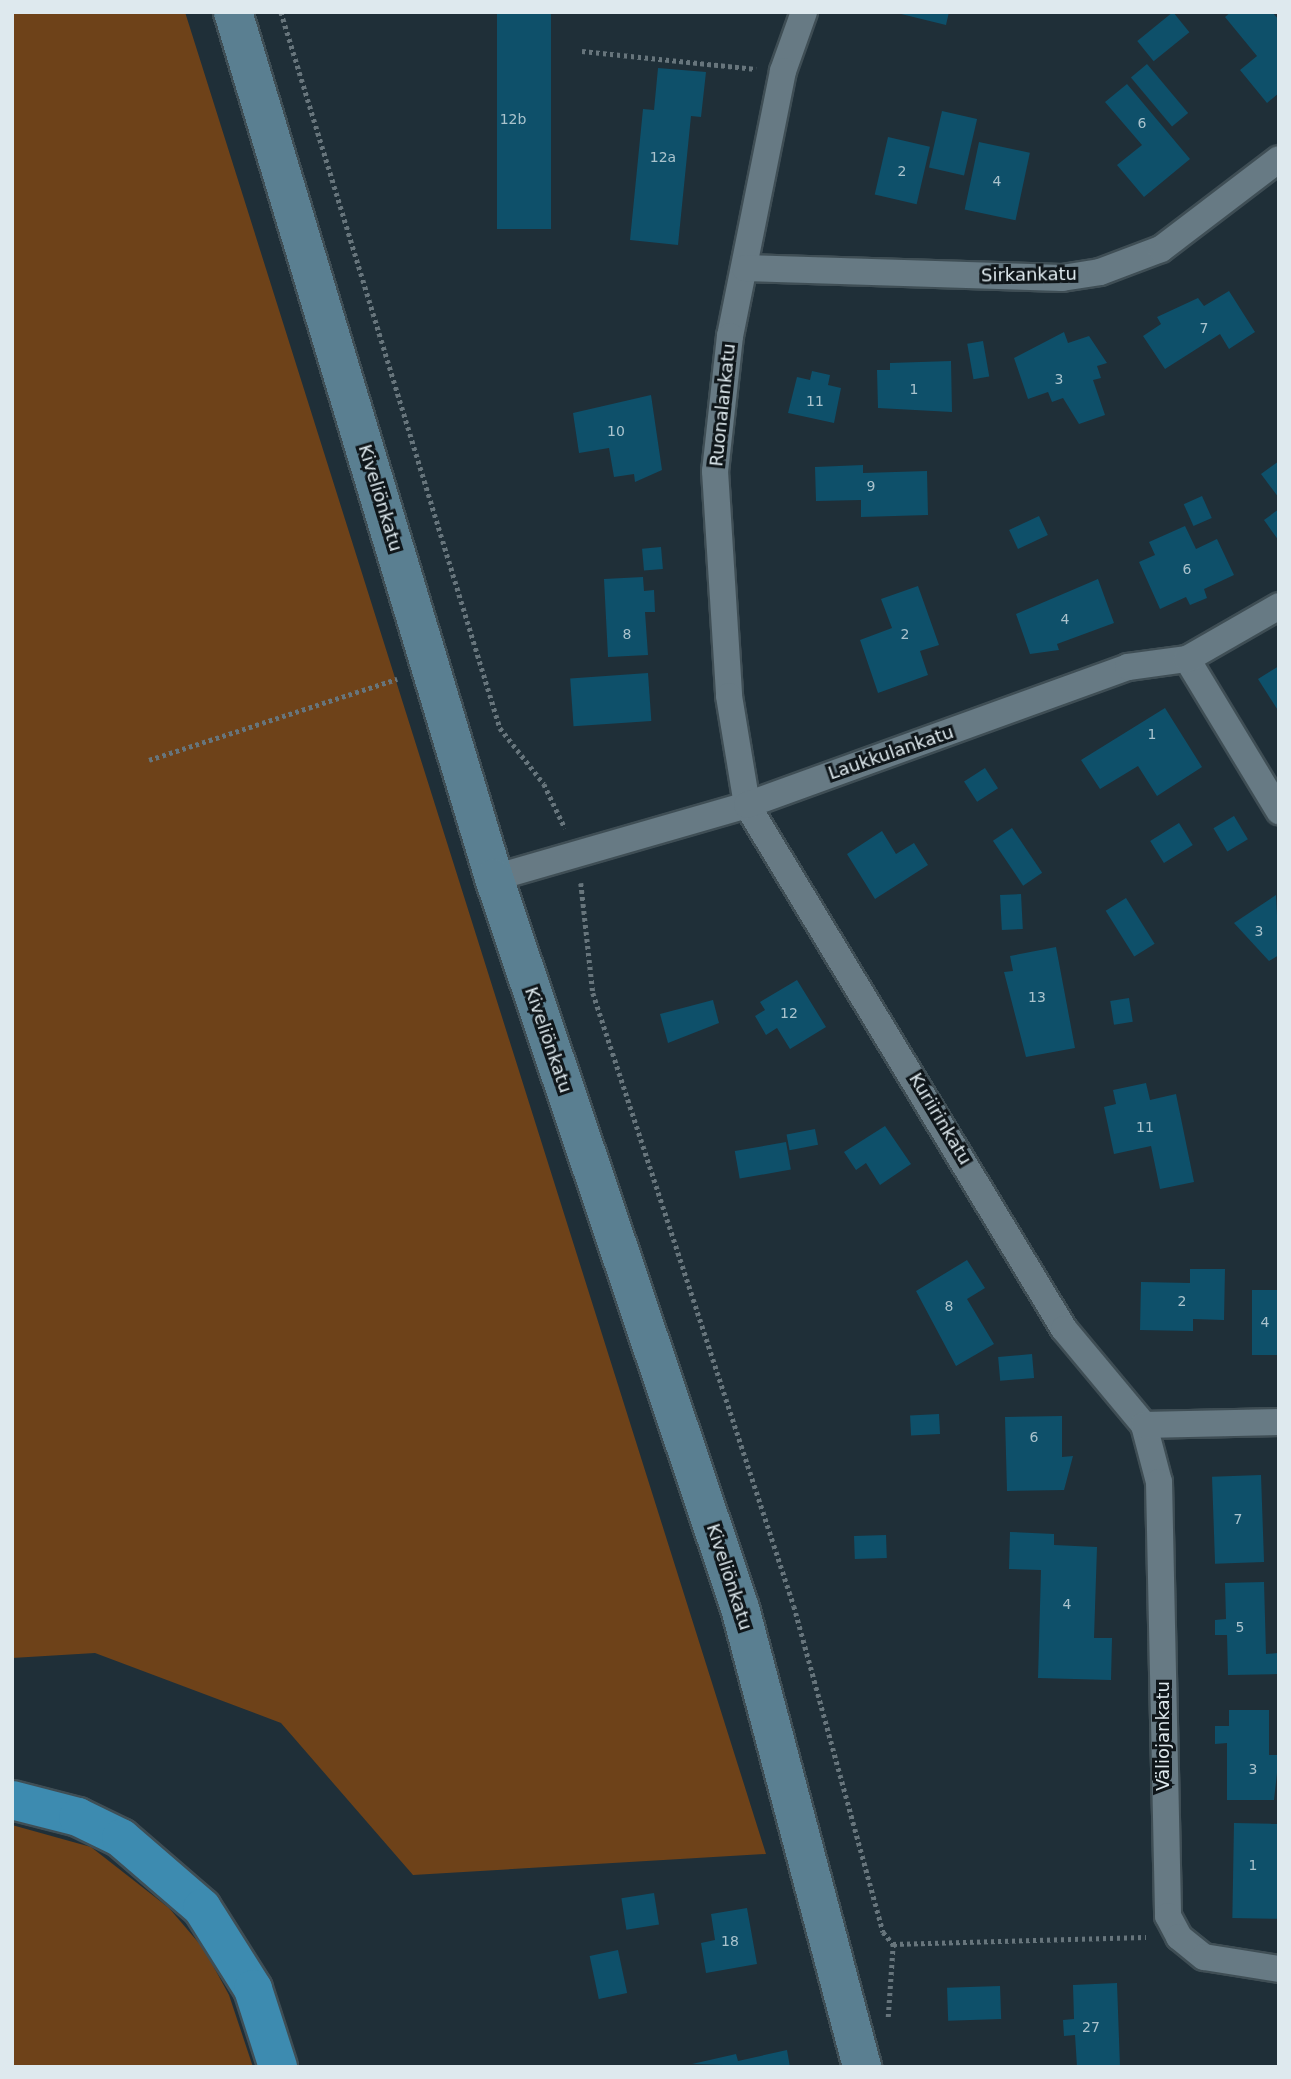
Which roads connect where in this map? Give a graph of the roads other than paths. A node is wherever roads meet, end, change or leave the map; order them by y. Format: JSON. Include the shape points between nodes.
{"nodes":[{"id":1,"x":233,"y":12,"type":"edge"},
{"id":2,"x":804,"y":12,"type":"edge"},
{"id":3,"x":1279,"y":159,"type":"edge"},
{"id":4,"x":745,"y":268,"type":"junction"},
{"id":5,"x":1279,"y":606,"type":"edge"},
{"id":6,"x":1187,"y":659,"type":"junction"},
{"id":7,"x":747,"y":804,"type":"junction"},
{"id":8,"x":1279,"y":811,"type":"edge"},
{"id":9,"x":494,"y":878,"type":"junction"},
{"id":10,"x":1279,"y":1422,"type":"edge"},
{"id":11,"x":1144,"y":1425,"type":"junction"},
{"id":12,"x":12,"y":1800,"type":"edge"},
{"id":13,"x":1279,"y":1969,"type":"edge"},
{"id":14,"x":278,"y":2067,"type":"edge"},
{"id":15,"x":862,"y":2067,"type":"edge"}],
"edges":[{"from":1,"to":9,"type":"main road","name":"Kiveliönkatu"},
{"from":2,"to":4,"type":"street","name":"Ruonalankatu","via":[[783,71]]},
{"from":3,"to":4,"type":"street","name":"Sirkankatu","via":[[1161,249],[1100,272],[1062,278]]},
{"from":4,"to":7,"type":"street","name":"Ruonalankatu","via":[[723,384],[715,533]]},
{"from":5,"to":6,"type":"street","name":"Laukkulankatu"},
{"from":6,"to":7,"type":"street","name":"Laukkulankatu","via":[[1128,667]]},
{"from":6,"to":8,"type":"street"},
{"from":7,"to":9,"type":"street","name":"Laukkulankatu"},
{"from":7,"to":11,"type":"street","name":"Kuriirinkatu","via":[[1064,1329]]},
{"from":9,"to":15,"type":"main road","name":"Kiveliönkatu","via":[[740,1608]]},
{"from":10,"to":11,"type":"street"},
{"from":11,"to":13,"type":"street","name":"Väliojankatu","via":[[1159,1482],[1163,1886],[1174,1931],[1204,1957]]},
{"from":12,"to":14,"type":"highway","via":[[78,1817],[121,1838],[202,1908],[253,1989]]}]}
